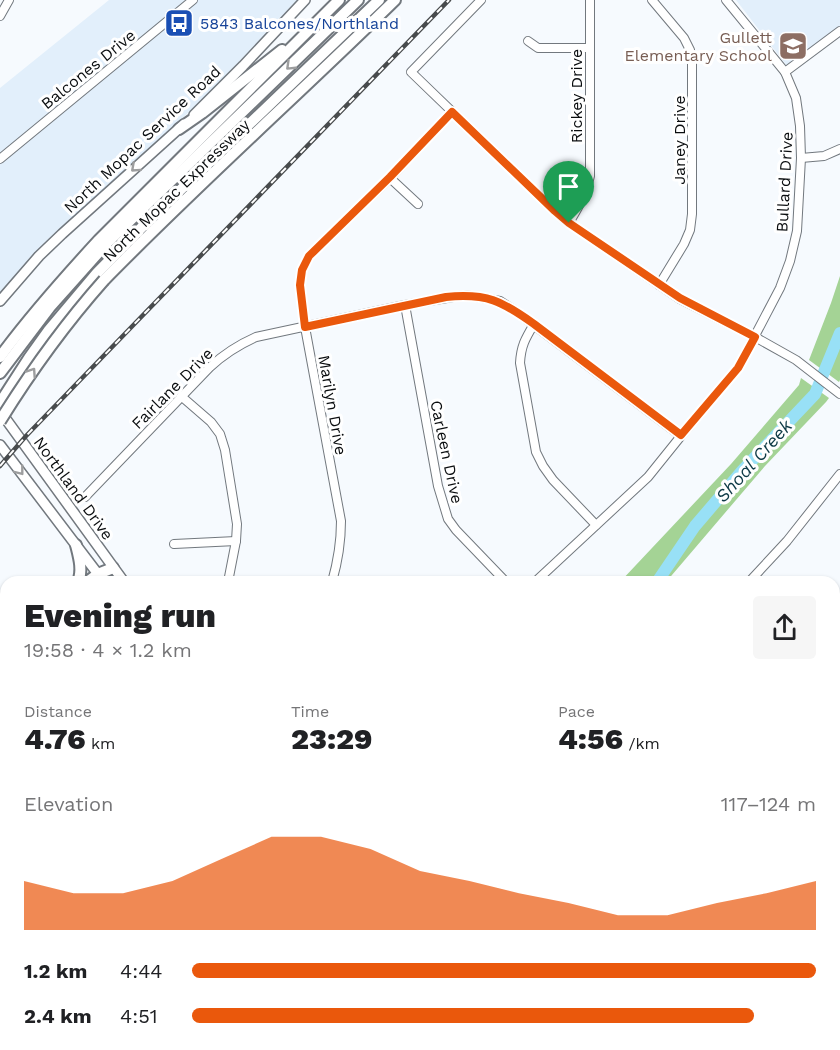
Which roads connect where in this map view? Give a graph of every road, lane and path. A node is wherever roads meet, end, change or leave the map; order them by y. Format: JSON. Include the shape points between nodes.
{"nodes":[{"id":1,"x":9,"y":0,"type":"edge"},
{"id":2,"x":193,"y":0,"type":"edge"},
{"id":3,"x":305,"y":0,"type":"edge"},
{"id":4,"x":339,"y":0,"type":"edge"},
{"id":5,"x":356,"y":0,"type":"edge"},
{"id":6,"x":379,"y":0,"type":"edge"},
{"id":7,"x":390,"y":0,"type":"edge"},
{"id":8,"x":395,"y":0,"type":"edge"},
{"id":9,"x":481,"y":0,"type":"edge"},
{"id":10,"x":590,"y":0,"type":"edge"},
{"id":11,"x":652,"y":0,"type":"edge"},
{"id":12,"x":726,"y":0,"type":"edge"},
{"id":13,"x":0,"y":16,"type":"edge"},
{"id":14,"x":840,"y":31,"type":"edge"},
{"id":15,"x":306,"y":32,"type":"junction"},
{"id":16,"x":528,"y":41,"type":"dead end"},
{"id":17,"x":330,"y":47,"type":"junction"},
{"id":18,"x":590,"y":48,"type":"junction"},
{"id":19,"x":785,"y":72,"type":"junction"},
{"id":20,"x":452,"y":112,"type":"junction"},
{"id":21,"x":179,"y":129,"type":"junction"},
{"id":22,"x":840,"y":149,"type":"edge"},
{"id":23,"x":801,"y":158,"type":"junction"},
{"id":24,"x":0,"y":159,"type":"edge"},
{"id":25,"x":390,"y":177,"type":"junction"},
{"id":26,"x":418,"y":204,"type":"dead end"},
{"id":27,"x":569,"y":223,"type":"junction"},
{"id":28,"x":101,"y":277,"type":"junction"},
{"id":29,"x":659,"y":285,"type":"junction"},
{"id":30,"x":0,"y":301,"type":"edge"},
{"id":31,"x":405,"y":305,"type":"junction"},
{"id":32,"x":534,"y":324,"type":"junction"},
{"id":33,"x":305,"y":327,"type":"junction"},
{"id":34,"x":755,"y":337,"type":"junction"},
{"id":35,"x":2,"y":365,"type":"edge"},
{"id":36,"x":840,"y":394,"type":"edge"},
{"id":37,"x":181,"y":396,"type":"junction"},
{"id":38,"x":0,"y":403,"type":"edge"},
{"id":39,"x":0,"y":411,"type":"edge"},
{"id":40,"x":0,"y":421,"type":"edge"},
{"id":41,"x":681,"y":435,"type":"junction"},
{"id":42,"x":0,"y":445,"type":"edge"},
{"id":43,"x":840,"y":474,"type":"edge"},
{"id":44,"x":86,"y":497,"type":"dead end"},
{"id":45,"x":596,"y":525,"type":"junction"},
{"id":46,"x":236,"y":541,"type":"junction"},
{"id":47,"x":174,"y":544,"type":"dead end"},
{"id":48,"x":76,"y":545,"type":"junction"},
{"id":49,"x":113,"y":568,"type":"junction"},
{"id":50,"x":81,"y":576,"type":"edge"},
{"id":51,"x":99,"y":576,"type":"edge"},
{"id":52,"x":106,"y":576,"type":"edge"},
{"id":53,"x":119,"y":576,"type":"edge"},
{"id":54,"x":229,"y":576,"type":"edge"},
{"id":55,"x":334,"y":576,"type":"edge"},
{"id":56,"x":500,"y":576,"type":"edge"},
{"id":57,"x":541,"y":576,"type":"edge"},
{"id":58,"x":755,"y":576,"type":"edge"}],
"edges":[{"from":1,"to":13,"type":"street"},
{"from":2,"to":24,"type":"street","name":"Balcones Drive"},
{"from":3,"to":21,"type":"main road","name":"North Mopac Service Road"},
{"from":4,"to":15,"type":"highway","name":"North Mopac Expressway"},
{"from":5,"to":35,"type":"highway","one_way":true,"via":[[108,243]]},
{"from":6,"to":17,"type":"highway"},
{"from":7,"to":17,"type":"highway"},
{"from":8,"to":28,"type":"highway","name":"North Mopac Expressway"},
{"from":9,"to":20,"type":"street","via":[[411,72]]},
{"from":10,"to":18,"type":"street","name":"Rickey Drive"},
{"from":11,"to":29,"type":"street","name":"Janey Drive","via":[[684,38],[692,63],[690,230]]},
{"from":12,"to":19,"type":"street","name":"Bullard Drive"},
{"from":14,"to":19,"type":"street"},
{"from":15,"to":21,"type":"highway"},
{"from":15,"to":35,"type":"highway","name":"North Mopac Expressway","via":[[54,289]]},
{"from":16,"to":18,"type":"street","via":[[538,48]]},
{"from":17,"to":28,"type":"highway","via":[[149,220]]},
{"from":18,"to":27,"type":"street","name":"Rickey Drive","via":[[590,176]]},
{"from":19,"to":23,"type":"street","name":"Bullard Drive","via":[[796,98]]},
{"from":20,"to":25,"type":"street","name":"Marilyn Drive"},
{"from":20,"to":27,"type":"street"},
{"from":21,"to":30,"type":"main road","name":"North Mopac Service Road","one_way":true,"via":[[39,256]]},
{"from":22,"to":23,"type":"street","via":[[824,156]]},
{"from":23,"to":34,"type":"street","name":"Bullard Drive","via":[[797,231],[790,261]]},
{"from":25,"to":26,"type":"street"},
{"from":25,"to":33,"type":"street","name":"Marilyn Drive","via":[[309,256],[300,285]]},
{"from":27,"to":29,"type":"street"},
{"from":28,"to":38,"type":"highway","via":[[50,330]]},
{"from":40,"to":28,"type":"highway","name":"North Mopac Expressway","one_way":true,"bridge":true},
{"from":29,"to":34,"type":"street"},
{"from":31,"to":32,"type":"street","name":"Fairlane Drive","via":[[465,295],[483,297],[500,302]]},
{"from":31,"to":33,"type":"street","name":"Fairlane Drive"},
{"from":31,"to":56,"type":"street","name":"Carleen Drive","via":[[438,486],[448,519]]},
{"from":32,"to":41,"type":"street","name":"Fairlane Drive"},
{"from":32,"to":45,"type":"street","via":[[524,340],[519,363],[536,452],[553,480]]},
{"from":33,"to":37,"type":"street","name":"Fairlane Drive","via":[[240,344],[225,353]]},
{"from":33,"to":55,"type":"street","name":"Marilyn Drive","via":[[341,521]]},
{"from":34,"to":36,"type":"street","via":[[796,360]]},
{"from":34,"to":41,"type":"street","name":"Bullard Drive","via":[[738,368]]},
{"from":37,"to":44,"type":"street","name":"Fairlane Drive"},
{"from":37,"to":46,"type":"street","via":[[220,434],[235,507]]},
{"from":39,"to":49,"type":"main road","name":"Northland Drive"},
{"from":41,"to":45,"type":"street","name":"Bullard Drive","via":[[648,477]]},
{"from":42,"to":48,"type":"main road","name":"Northland Drive","one_way":true},
{"from":43,"to":58,"type":"street"},
{"from":45,"to":57,"type":"street","name":"Bullard Drive"},
{"from":46,"to":47,"type":"street"},
{"from":46,"to":54,"type":"street"},
{"from":48,"to":50,"type":"highway"},
{"from":48,"to":51,"type":"main road","name":"Northland Drive"},
{"from":49,"to":52,"type":"highway"},
{"from":49,"to":53,"type":"main road","name":"Northland Drive"}]}
